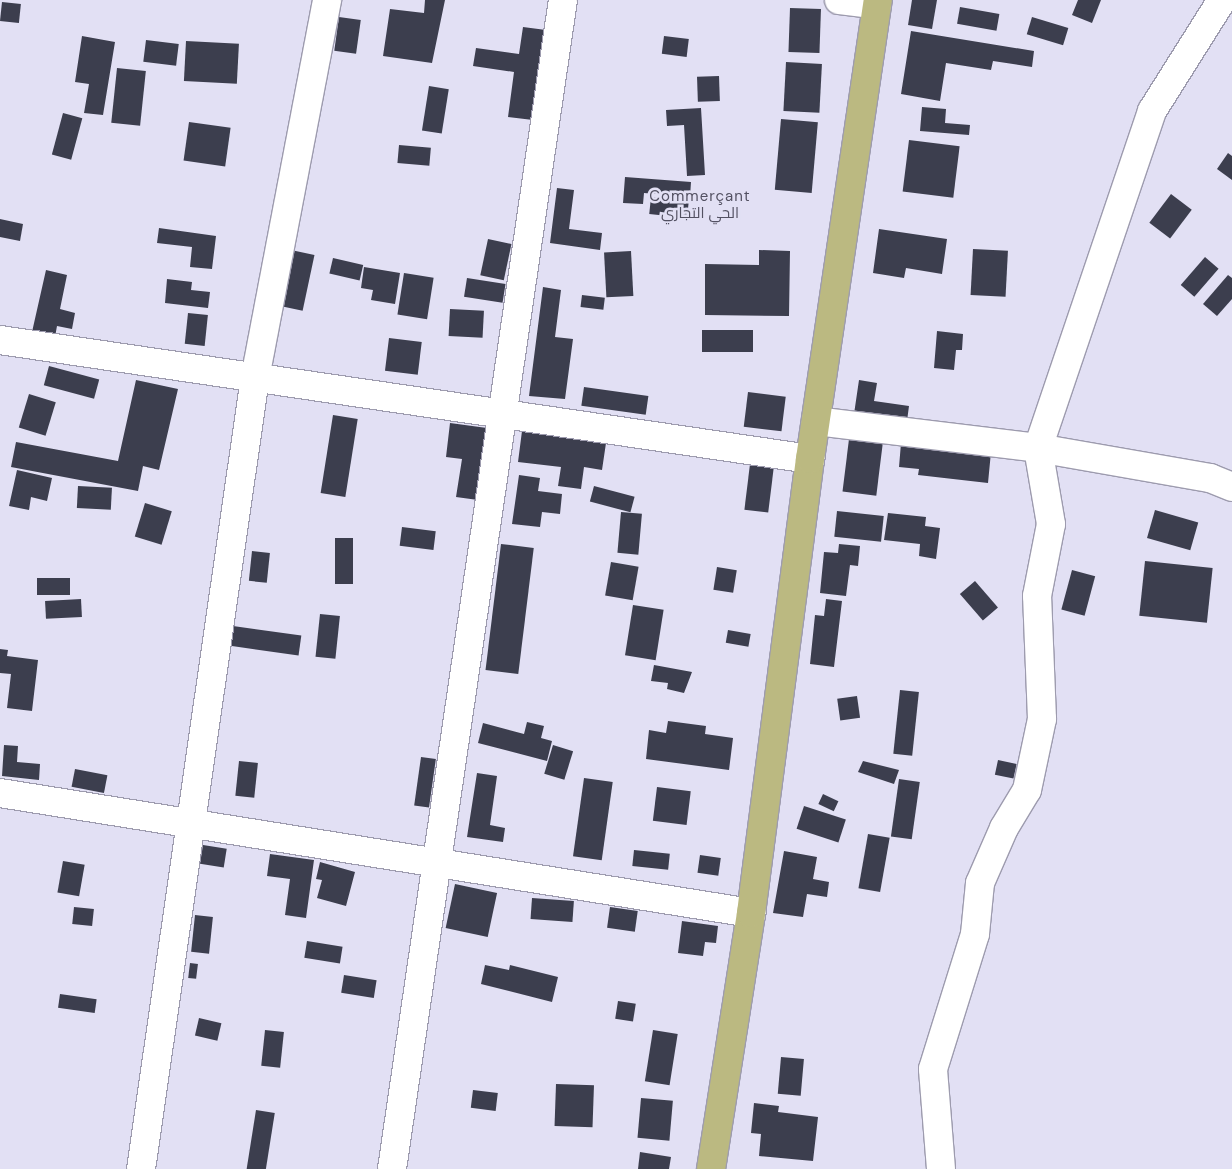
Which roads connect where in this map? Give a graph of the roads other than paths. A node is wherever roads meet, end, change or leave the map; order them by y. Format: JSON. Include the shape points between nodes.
{"nodes":[{"id":1,"x":327,"y":0,"type":"edge"},
{"id":2,"x":563,"y":0,"type":"edge"},
{"id":3,"x":839,"y":0,"type":"edge"},
{"id":4,"x":1222,"y":0,"type":"edge"},
{"id":5,"x":877,"y":3,"type":"edge"},
{"id":6,"x":0,"y":340,"type":"edge"},
{"id":7,"x":255,"y":378,"type":"junction"},
{"id":8,"x":504,"y":414,"type":"junction"},
{"id":9,"x":816,"y":421,"type":"junction"},
{"id":10,"x":1038,"y":448,"type":"junction"},
{"id":11,"x":810,"y":459,"type":"junction"},
{"id":12,"x":1232,"y":487,"type":"edge"},
{"id":13,"x":0,"y":793,"type":"edge"},
{"id":14,"x":190,"y":822,"type":"junction"},
{"id":15,"x":440,"y":861,"type":"junction"},
{"id":16,"x":751,"y":913,"type":"junction"},
{"id":17,"x":141,"y":1169,"type":"edge"},
{"id":18,"x":392,"y":1169,"type":"edge"},
{"id":19,"x":710,"y":1169,"type":"edge"},
{"id":20,"x":941,"y":1169,"type":"edge"}],
"edges":[{"from":1,"to":7,"type":"street"},
{"from":2,"to":8,"type":"street"},
{"from":3,"to":5,"type":"street"},
{"from":4,"to":10,"type":"street","via":[[1152,111]]},
{"from":5,"to":9,"type":"main road"},
{"from":6,"to":7,"type":"street"},
{"from":7,"to":8,"type":"street"},
{"from":7,"to":14,"type":"street"},
{"from":8,"to":11,"type":"street"},
{"from":8,"to":15,"type":"street"},
{"from":9,"to":10,"type":"street"},
{"from":9,"to":11,"type":"main road"},
{"from":10,"to":12,"type":"street","via":[[1210,478]]},
{"from":10,"to":20,"type":"street","via":[[1051,524],[1037,596],[1042,719],[1028,790],[1004,828],[980,883],[975,934],[933,1069]]},
{"from":11,"to":16,"type":"main road"},
{"from":13,"to":14,"type":"street"},
{"from":14,"to":15,"type":"street"},
{"from":14,"to":17,"type":"street"},
{"from":15,"to":16,"type":"street"},
{"from":15,"to":18,"type":"street"},
{"from":16,"to":19,"type":"main road"}]}
